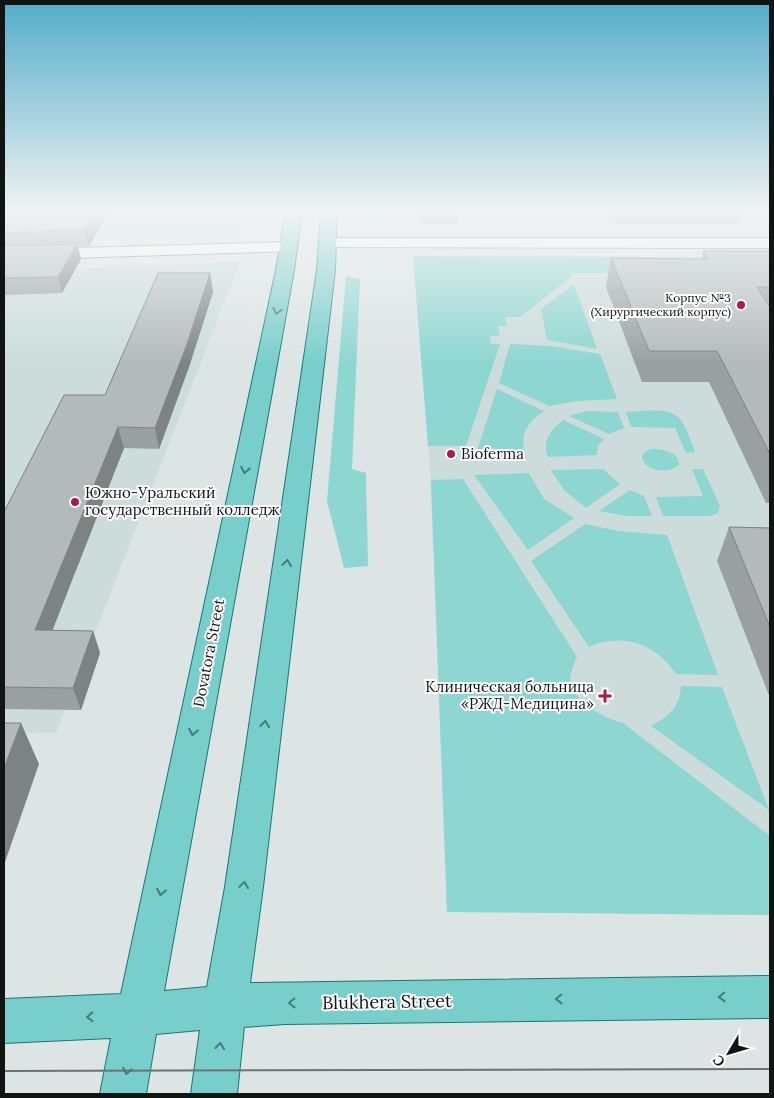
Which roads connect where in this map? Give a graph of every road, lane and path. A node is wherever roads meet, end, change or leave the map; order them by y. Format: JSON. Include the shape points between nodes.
{"nodes":[{"id":1,"x":286,"y":262,"type":"edge"},
{"id":2,"x":325,"y":262,"type":"edge"},
{"id":3,"x":770,"y":997,"type":"edge"},
{"id":4,"x":225,"y":1006,"type":"junction"},
{"id":5,"x":139,"y":1014,"type":"junction"},
{"id":6,"x":4,"y":1021,"type":"edge"},
{"id":7,"x":123,"y":1094,"type":"edge"},
{"id":8,"x":214,"y":1094,"type":"edge"}],
"edges":[{"from":1,"to":5,"type":"main road","name":"Dovatora Street","one_way":true},
{"from":4,"to":2,"type":"main road","one_way":true,"via":[[244,886]]},
{"from":3,"to":4,"type":"main road","name":"Blukhera Street","one_way":true},
{"from":4,"to":5,"type":"main road","name":"Blukhera Street"},
{"from":8,"to":4,"type":"main road","one_way":true},
{"from":5,"to":6,"type":"main road","name":"Blukhera Street","one_way":true},
{"from":5,"to":7,"type":"main road","name":"Dovatora Street","one_way":true}]}
